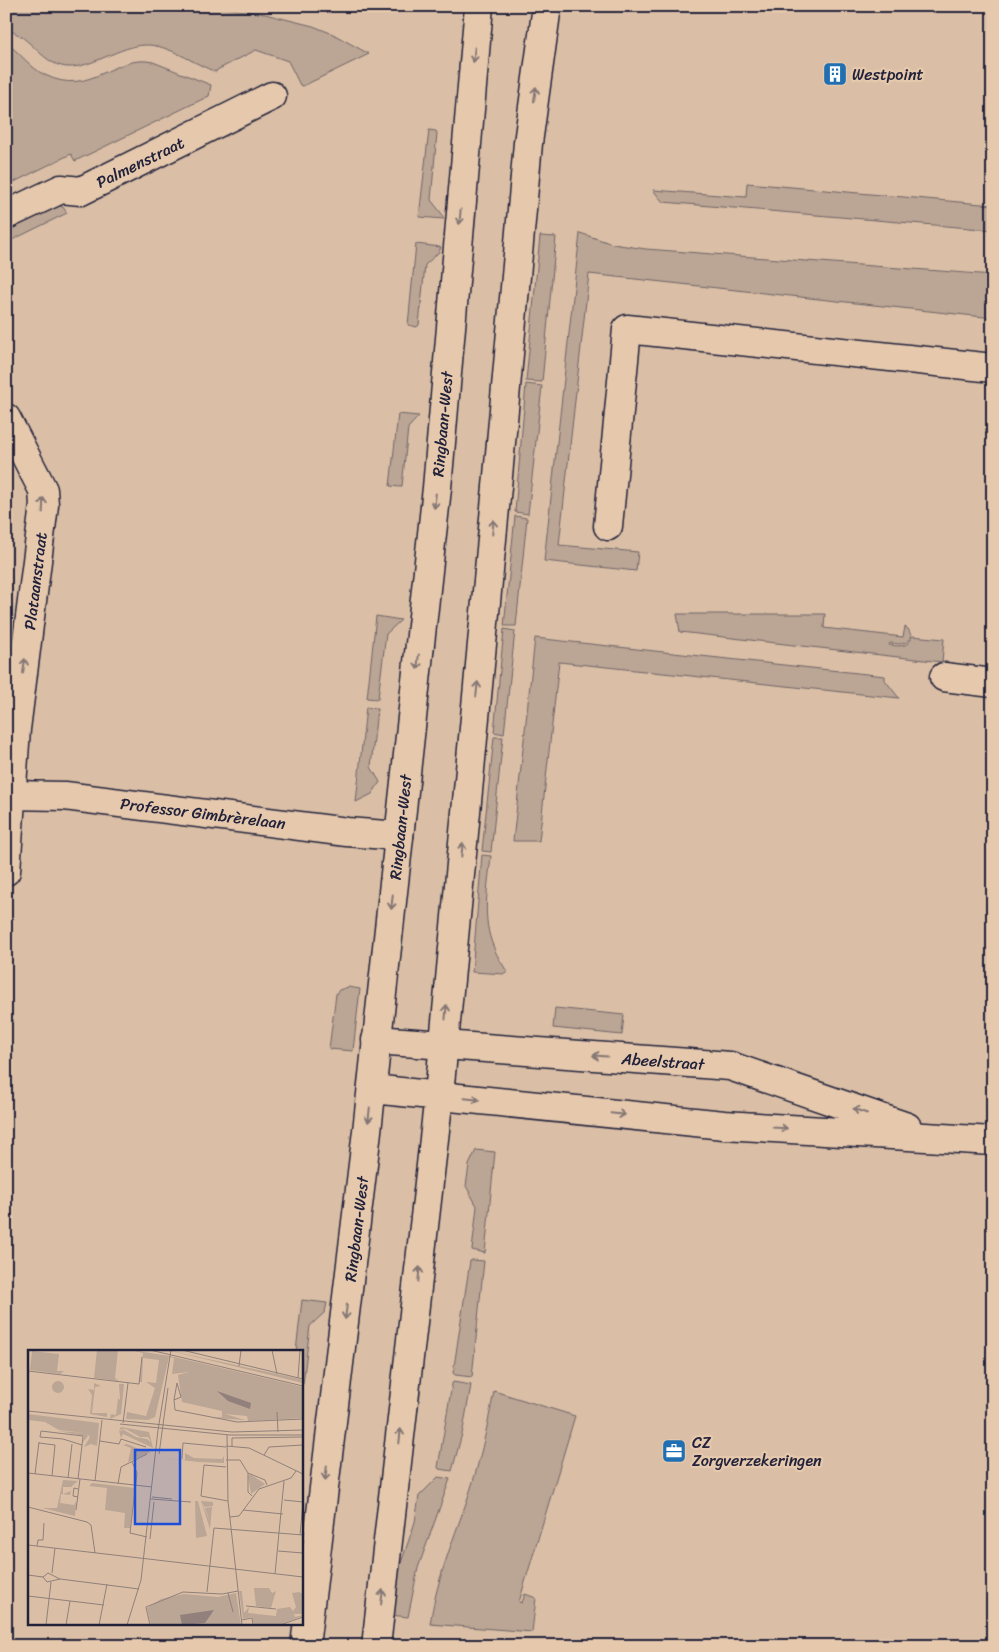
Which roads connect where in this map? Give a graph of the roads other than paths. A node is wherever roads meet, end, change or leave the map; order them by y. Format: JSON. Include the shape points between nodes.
{"nodes":[{"id":1,"x":479,"y":6,"type":"edge"},
{"id":2,"x":548,"y":6,"type":"edge"},
{"id":3,"x":272,"y":96,"type":"dead end"},
{"id":4,"x":6,"y":214,"type":"edge"},
{"id":5,"x":993,"y":368,"type":"edge"},
{"id":6,"x":6,"y":418,"type":"edge"},
{"id":7,"x":608,"y":526,"type":"dead end"},
{"id":8,"x":944,"y":677,"type":"dead end"},
{"id":9,"x":993,"y":683,"type":"edge"},
{"id":10,"x":9,"y":795,"type":"edge"},
{"id":11,"x":399,"y":836,"type":"junction"},
{"id":12,"x":6,"y":871,"type":"edge"},
{"id":13,"x":376,"y":1040,"type":"junction"},
{"id":14,"x":444,"y":1044,"type":"junction"},
{"id":15,"x":372,"y":1089,"type":"junction"},
{"id":16,"x":438,"y":1095,"type":"junction"},
{"id":17,"x":939,"y":1138,"type":"junction"},
{"id":18,"x":993,"y":1141,"type":"edge"},
{"id":19,"x":305,"y":1646,"type":"edge"},
{"id":20,"x":376,"y":1646,"type":"edge"}],
"edges":[{"from":1,"to":11,"type":"main road","name":"Ringbaan-West","one_way":true,"via":[[437,488]]},
{"from":14,"to":2,"type":"main road","one_way":true,"via":[[528,142]]},
{"from":3,"to":4,"type":"main road","name":"Palmenstraat","via":[[81,192],[61,189]]},
{"from":5,"to":7,"type":"main road","via":[[628,329]]},
{"from":10,"to":6,"type":"main road","name":"Plataanstraat","one_way":true,"via":[[44,506],[43,490]]},
{"from":8,"to":9,"type":"main road"},
{"from":10,"to":11,"type":"main road","name":"Professor Gimbrèrelaan","via":[[65,796]]},
{"from":10,"to":12,"type":"main road","name":"Plataanstraat"},
{"from":11,"to":13,"type":"main road","name":"Ringbaan-West","one_way":true},
{"from":13,"to":14,"type":"main road","name":"Abeelstraat"},
{"from":13,"to":15,"type":"main road","name":"Ringbaan-West"},
{"from":14,"to":16,"type":"main road"},
{"from":17,"to":14,"type":"main road","name":"Abeelstraat","one_way":true,"via":[[730,1066]]},
{"from":15,"to":16,"type":"main road","name":"Abeelstraat"},
{"from":15,"to":19,"type":"main road","name":"Ringbaan-West","one_way":true},
{"from":16,"to":17,"type":"main road","name":"Abeelstraat","one_way":true,"via":[[724,1125]]},
{"from":20,"to":16,"type":"main road","one_way":true},
{"from":17,"to":18,"type":"main road","name":"Abeelstraat"}]}
